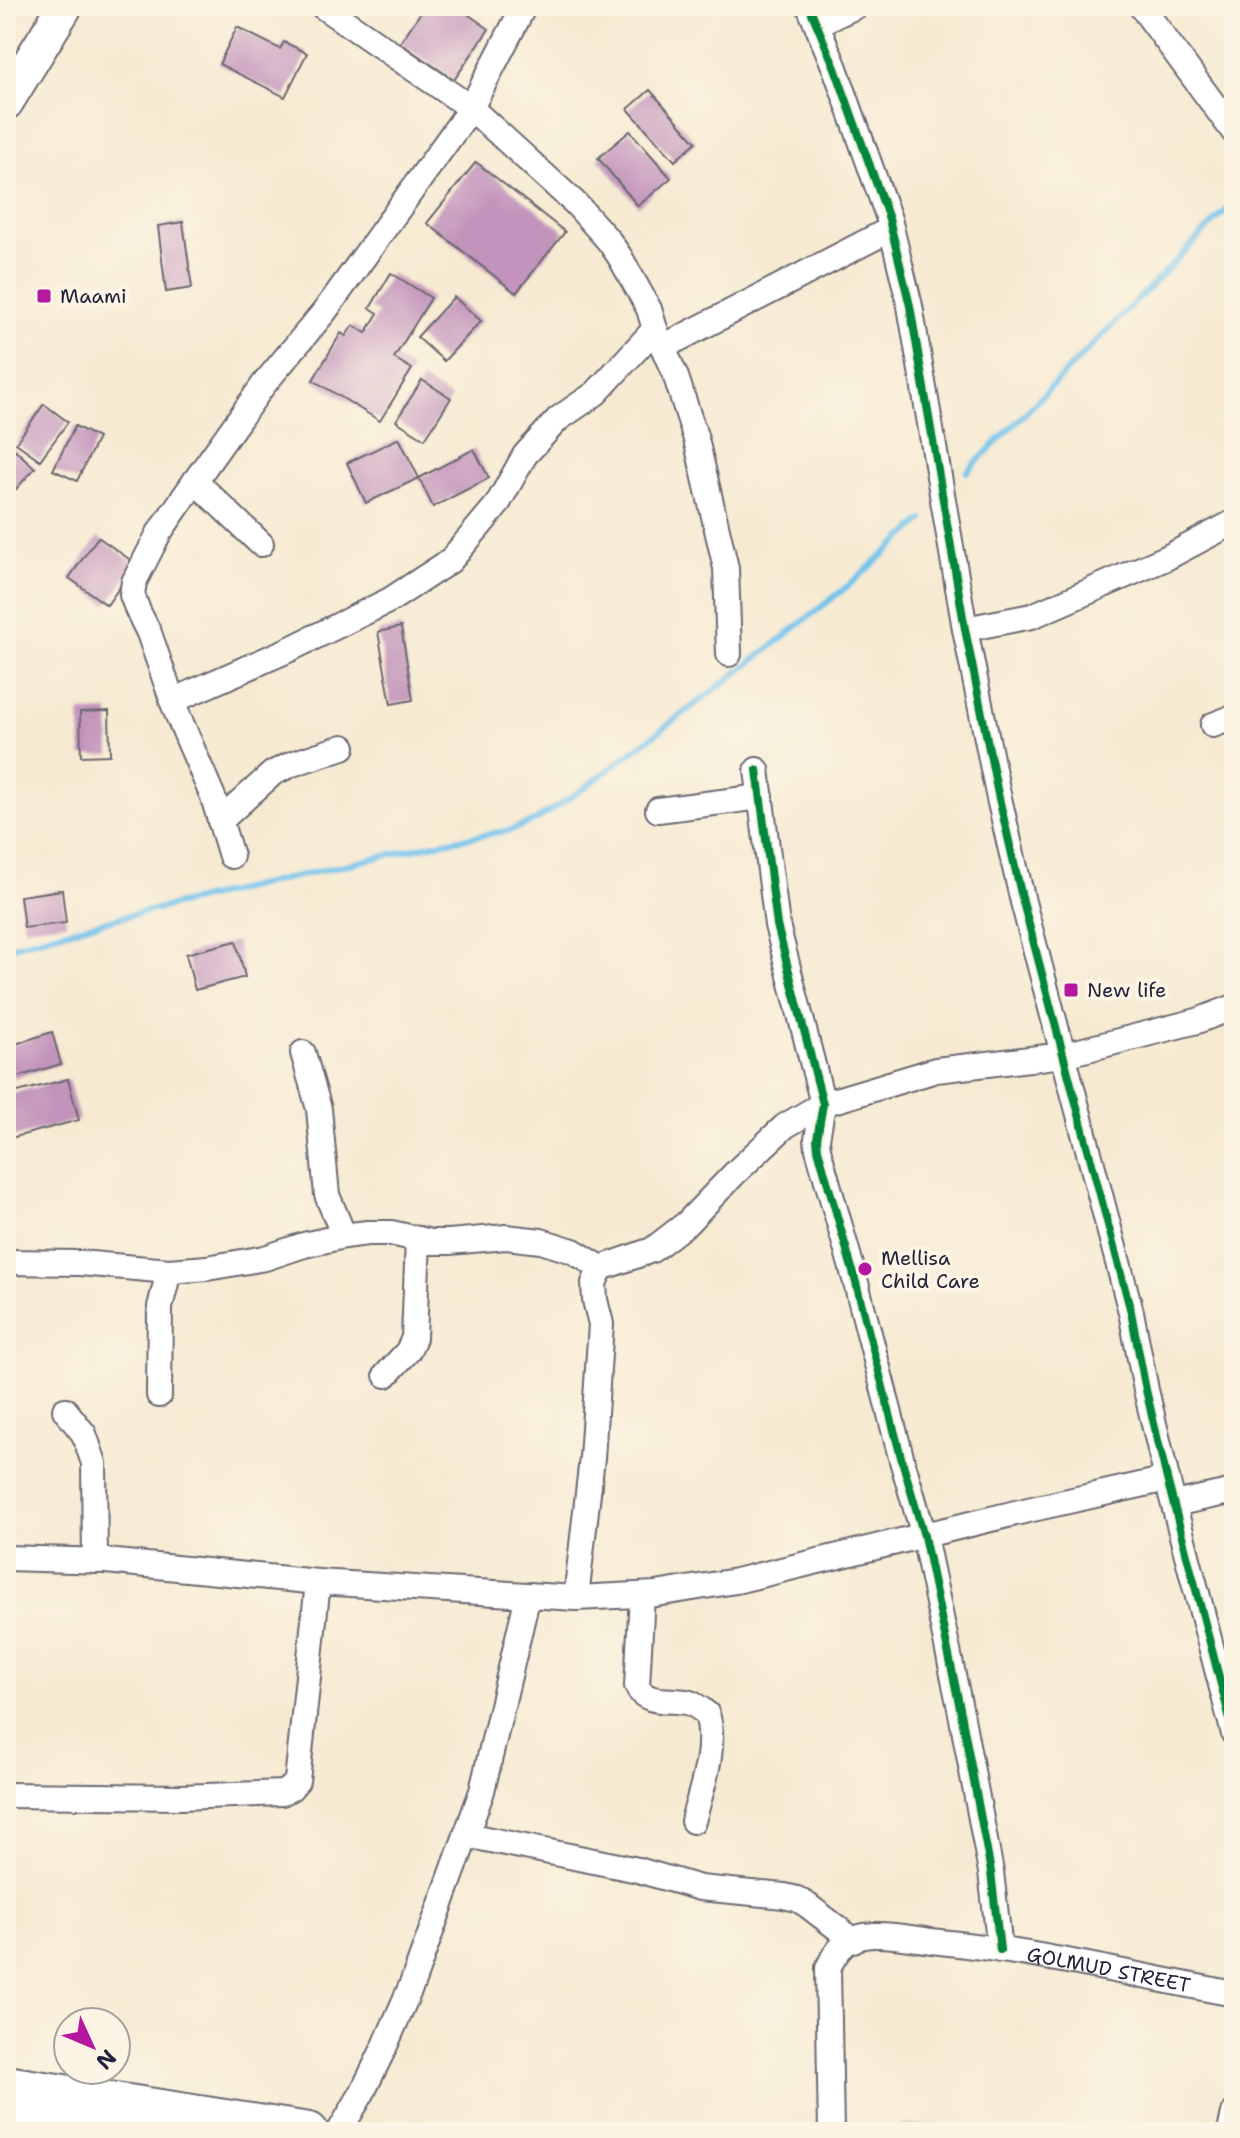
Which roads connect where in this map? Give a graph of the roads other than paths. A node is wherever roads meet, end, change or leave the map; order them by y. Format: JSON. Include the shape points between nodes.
{"nodes":[{"id":1,"x":65,"y":6,"type":"edge"},
{"id":2,"x":322,"y":6,"type":"edge"},
{"id":3,"x":524,"y":6,"type":"edge"},
{"id":4,"x":856,"y":6,"type":"edge"},
{"id":5,"x":1141,"y":6,"type":"edge"},
{"id":6,"x":813,"y":15,"type":"edge"},
{"id":7,"x":6,"y":102,"type":"edge"},
{"id":8,"x":471,"y":108,"type":"junction"},
{"id":9,"x":1234,"y":132,"type":"edge"},
{"id":10,"x":891,"y":229,"type":"junction"},
{"id":11,"x":659,"y":338,"type":"junction"},
{"id":12,"x":195,"y":481,"type":"junction"},
{"id":13,"x":1234,"y":522,"type":"edge"},
{"id":14,"x":261,"y":544,"type":"dead end"},
{"id":15,"x":965,"y":629,"type":"junction"},
{"id":16,"x":729,"y":654,"type":"dead end"},
{"id":17,"x":172,"y":701,"type":"junction"},
{"id":18,"x":343,"y":747,"type":"dead end"},
{"id":19,"x":757,"y":770,"type":"dead end"},
{"id":20,"x":761,"y":797,"type":"junction"},
{"id":21,"x":658,"y":810,"type":"dead end"},
{"id":22,"x":220,"y":821,"type":"junction"},
{"id":23,"x":231,"y":856,"type":"dead end"},
{"id":24,"x":1234,"y":1007,"type":"edge"},
{"id":25,"x":303,"y":1053,"type":"dead end"},
{"id":26,"x":1064,"y":1055,"type":"junction"},
{"id":27,"x":823,"y":1104,"type":"junction"},
{"id":28,"x":344,"y":1236,"type":"junction"},
{"id":29,"x":418,"y":1239,"type":"junction"},
{"id":30,"x":6,"y":1262,"type":"edge"},
{"id":31,"x":601,"y":1268,"type":"junction"},
{"id":32,"x":169,"y":1271,"type":"junction"},
{"id":33,"x":386,"y":1375,"type":"dead end"},
{"id":34,"x":159,"y":1395,"type":"dead end"},
{"id":35,"x":65,"y":1410,"type":"dead end"},
{"id":36,"x":1167,"y":1479,"type":"junction"},
{"id":37,"x":1234,"y":1491,"type":"edge"},
{"id":38,"x":1174,"y":1504,"type":"junction"},
{"id":39,"x":924,"y":1536,"type":"junction"},
{"id":40,"x":6,"y":1558,"type":"edge"},
{"id":41,"x":95,"y":1561,"type":"junction"},
{"id":42,"x":318,"y":1582,"type":"junction"},
{"id":43,"x":528,"y":1595,"type":"junction"},
{"id":44,"x":642,"y":1595,"type":"junction"},
{"id":45,"x":576,"y":1598,"type":"junction"},
{"id":46,"x":1234,"y":1734,"type":"edge"},
{"id":47,"x":6,"y":1795,"type":"edge"},
{"id":48,"x":693,"y":1821,"type":"dead end"},
{"id":49,"x":466,"y":1835,"type":"junction"},
{"id":50,"x":853,"y":1940,"type":"junction"},
{"id":51,"x":1000,"y":1950,"type":"junction"},
{"id":52,"x":1234,"y":1994,"type":"edge"},
{"id":53,"x":6,"y":2085,"type":"edge"},
{"id":54,"x":1234,"y":2113,"type":"edge"},
{"id":55,"x":6,"y":2114,"type":"edge"},
{"id":56,"x":121,"y":2132,"type":"edge"},
{"id":57,"x":309,"y":2132,"type":"edge"},
{"id":58,"x":339,"y":2132,"type":"edge"},
{"id":59,"x":831,"y":2132,"type":"edge"},
{"id":60,"x":1230,"y":2132,"type":"edge"}],
"edges":[{"from":1,"to":7,"type":"street"},
{"from":2,"to":8,"type":"street"},
{"from":3,"to":8,"type":"street"},
{"from":4,"to":6,"type":"street"},
{"from":5,"to":9,"type":"street"},
{"from":6,"to":10,"type":"street"},
{"from":8,"to":11,"type":"street","via":[[609,241],[637,285]]},
{"from":8,"to":12,"type":"street"},
{"from":10,"to":11,"type":"street"},
{"from":10,"to":15,"type":"street","via":[[910,306]]},
{"from":11,"to":16,"type":"street","via":[[696,439],[726,568]]},
{"from":11,"to":17,"type":"street","via":[[558,419],[525,455],[497,505],[450,561],[390,600]]},
{"from":12,"to":14,"type":"street"},
{"from":12,"to":17,"type":"street","via":[[159,533],[132,595]]},
{"from":13,"to":15,"type":"street","via":[[1032,616]]},
{"from":15,"to":26,"type":"street","via":[[1023,902]]},
{"from":17,"to":22,"type":"street"},
{"from":18,"to":22,"type":"street","via":[[273,773]]},
{"from":19,"to":20,"type":"street"},
{"from":20,"to":21,"type":"street"},
{"from":20,"to":27,"type":"street","via":[[777,925]]},
{"from":22,"to":23,"type":"street"},
{"from":24,"to":26,"type":"street"},
{"from":25,"to":28,"type":"street","via":[[319,1109],[327,1195]]},
{"from":26,"to":27,"type":"street","via":[[936,1070]]},
{"from":26,"to":36,"type":"street","via":[[1131,1312]]},
{"from":27,"to":31,"type":"street","via":[[785,1126],[687,1223],[652,1250]]},
{"from":27,"to":39,"type":"street","via":[[818,1149]]},
{"from":28,"to":29,"type":"street","via":[[391,1233]]},
{"from":28,"to":32,"type":"street","via":[[265,1258]]},
{"from":29,"to":31,"type":"street","via":[[541,1241],[573,1251]]},
{"from":29,"to":33,"type":"street","via":[[414,1338]]},
{"from":30,"to":32,"type":"street"},
{"from":31,"to":45,"type":"street","via":[[594,1283],[601,1324]]},
{"from":32,"to":34,"type":"street","via":[[160,1307]]},
{"from":35,"to":41,"type":"street","via":[[84,1434],[94,1463]]},
{"from":36,"to":38,"type":"street"},
{"from":36,"to":39,"type":"street"},
{"from":37,"to":38,"type":"street"},
{"from":38,"to":46,"type":"street"},
{"from":39,"to":44,"type":"street","via":[[736,1581]]},
{"from":39,"to":51,"type":"street","via":[[991,1872]]},
{"from":40,"to":41,"type":"street"},
{"from":41,"to":42,"type":"street"},
{"from":42,"to":43,"type":"street"},
{"from":42,"to":47,"type":"street","via":[[297,1781],[291,1788],[282,1793],[181,1797]]},
{"from":43,"to":45,"type":"street"},
{"from":43,"to":49,"type":"street","via":[[482,1791]]},
{"from":44,"to":45,"type":"street"},
{"from":44,"to":48,"type":"street","via":[[640,1694],[691,1703],[707,1714],[712,1729]]},
{"from":49,"to":50,"type":"street","via":[[700,1888],[797,1899]]},
{"from":49,"to":58,"type":"street","via":[[412,1984],[379,2060]]},
{"from":50,"to":51,"type":"street","name":"GOLMUD STREET","via":[[872,1935]]},
{"from":50,"to":59,"type":"street","via":[[836,1951],[828,1968]]},
{"from":51,"to":52,"type":"street","name":"GOLMUD STREET"},
{"from":53,"to":57,"type":"main road"},
{"from":54,"to":60,"type":"street"},
{"from":55,"to":56,"type":"main road"}]}
